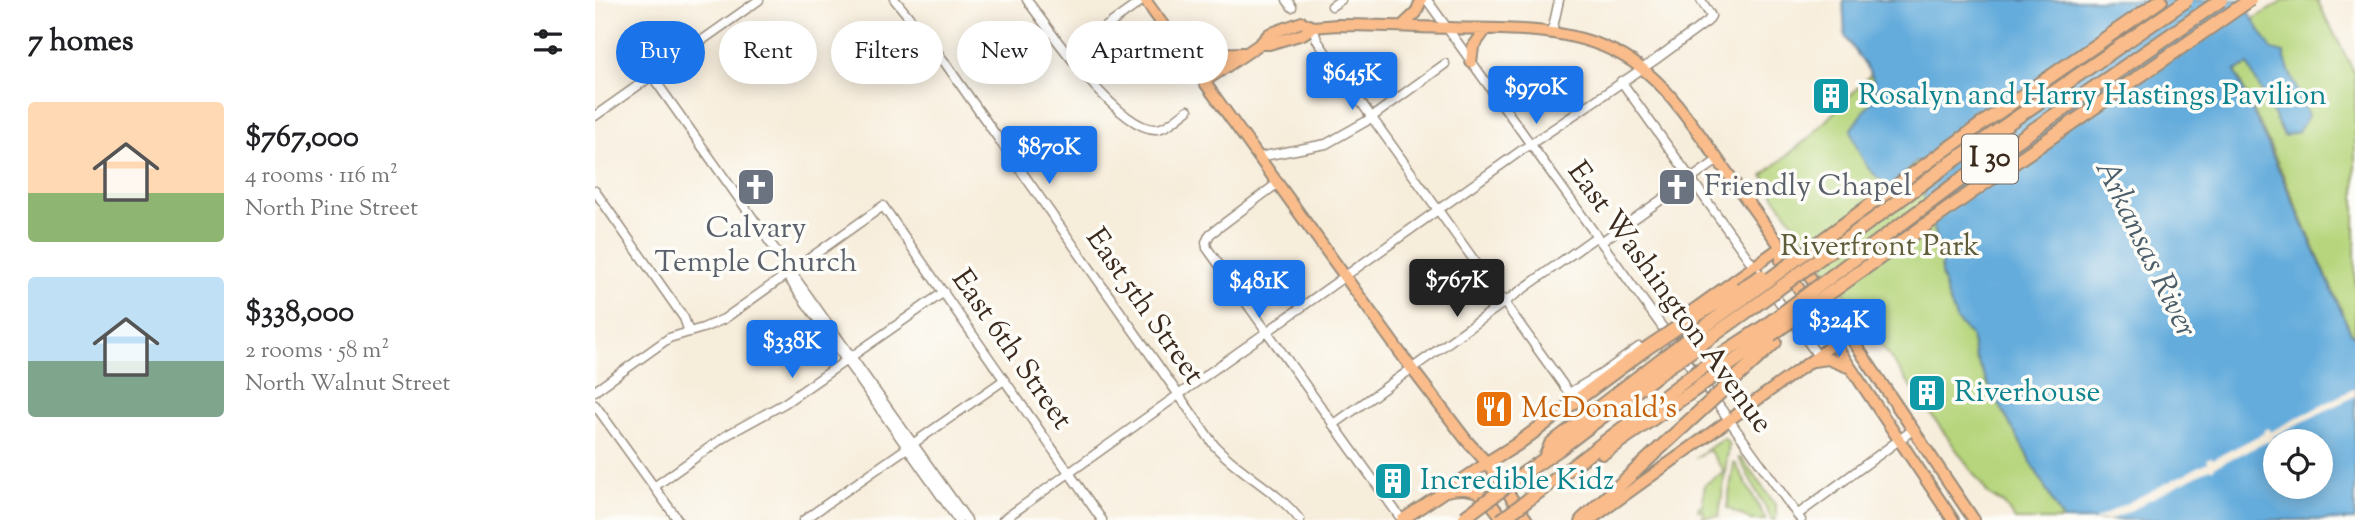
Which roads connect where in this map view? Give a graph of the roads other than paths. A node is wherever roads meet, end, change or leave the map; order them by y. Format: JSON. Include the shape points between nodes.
{"nodes":[{"id":1,"x":759,"y":0,"type":"edge"},
{"id":2,"x":895,"y":0,"type":"edge"},
{"id":3,"x":1027,"y":0,"type":"edge"},
{"id":4,"x":1144,"y":0,"type":"edge"},
{"id":5,"x":1341,"y":0,"type":"edge"},
{"id":6,"x":1420,"y":0,"type":"edge"},
{"id":7,"x":1427,"y":0,"type":"edge"},
{"id":8,"x":1559,"y":0,"type":"edge"},
{"id":9,"x":1701,"y":0,"type":"edge"},
{"id":10,"x":2161,"y":0,"type":"edge"},
{"id":11,"x":2187,"y":0,"type":"edge"},
{"id":12,"x":2221,"y":0,"type":"edge"},
{"id":13,"x":2250,"y":0,"type":"edge"},
{"id":14,"x":1332,"y":6,"type":"dead end"},
{"id":15,"x":1114,"y":21,"type":"edge"},
{"id":16,"x":1160,"y":21,"type":"edge"},
{"id":17,"x":1402,"y":26,"type":"junction"},
{"id":18,"x":1313,"y":27,"type":"junction"},
{"id":19,"x":1447,"y":28,"type":"junction"},
{"id":20,"x":1486,"y":29,"type":"junction"},
{"id":21,"x":1552,"y":32,"type":"junction"},
{"id":22,"x":705,"y":38,"type":"edge"},
{"id":23,"x":1066,"y":51,"type":"edge"},
{"id":24,"x":1228,"y":53,"type":"edge"},
{"id":25,"x":1243,"y":53,"type":"junction"},
{"id":26,"x":1471,"y":62,"type":"junction"},
{"id":27,"x":1228,"y":64,"type":"edge"},
{"id":28,"x":1445,"y":64,"type":"dead end"},
{"id":29,"x":1641,"y":68,"type":"junction"},
{"id":30,"x":1621,"y":81,"type":"junction"},
{"id":31,"x":641,"y":84,"type":"edge"},
{"id":32,"x":658,"y":84,"type":"edge"},
{"id":33,"x":1093,"y":84,"type":"edge"},
{"id":34,"x":1207,"y":84,"type":"edge"},
{"id":35,"x":1188,"y":110,"type":"dead end"},
{"id":36,"x":595,"y":116,"type":"edge"},
{"id":37,"x":1372,"y":116,"type":"junction"},
{"id":38,"x":1531,"y":144,"type":"junction"},
{"id":39,"x":1259,"y":157,"type":"junction"},
{"id":40,"x":1718,"y":160,"type":"junction"},
{"id":41,"x":1692,"y":179,"type":"junction"},
{"id":42,"x":1278,"y":183,"type":"junction"},
{"id":43,"x":595,"y":191,"type":"edge"},
{"id":44,"x":1438,"y":210,"type":"junction"},
{"id":45,"x":1599,"y":239,"type":"junction"},
{"id":46,"x":1781,"y":247,"type":"junction"},
{"id":47,"x":1755,"y":266,"type":"junction"},
{"id":48,"x":789,"y":273,"type":"junction"},
{"id":49,"x":1346,"y":276,"type":"junction"},
{"id":50,"x":944,"y":292,"type":"junction"},
{"id":51,"x":1746,"y":298,"type":"junction"},
{"id":52,"x":1505,"y":302,"type":"junction"},
{"id":53,"x":1664,"y":330,"type":"junction"},
{"id":54,"x":1848,"y":331,"type":"junction"},
{"id":55,"x":689,"y":332,"type":"junction"},
{"id":56,"x":1268,"y":332,"type":"junction"},
{"id":57,"x":1770,"y":334,"type":"junction"},
{"id":58,"x":1833,"y":343,"type":"junction"},
{"id":59,"x":849,"y":358,"type":"junction"},
{"id":60,"x":1814,"y":359,"type":"junction"},
{"id":61,"x":1412,"y":369,"type":"junction"},
{"id":62,"x":1852,"y":370,"type":"junction"},
{"id":63,"x":1004,"y":380,"type":"junction"},
{"id":64,"x":1689,"y":386,"type":"junction"},
{"id":65,"x":595,"y":391,"type":"edge"},
{"id":66,"x":1178,"y":395,"type":"junction"},
{"id":67,"x":595,"y":405,"type":"edge"},
{"id":68,"x":1729,"y":420,"type":"junction"},
{"id":69,"x":1333,"y":425,"type":"junction"},
{"id":70,"x":1914,"y":429,"type":"junction"},
{"id":71,"x":1899,"y":441,"type":"junction"},
{"id":72,"x":910,"y":445,"type":"junction"},
{"id":73,"x":1487,"y":463,"type":"junction"},
{"id":74,"x":1069,"y":473,"type":"junction"},
{"id":75,"x":654,"y":487,"type":"junction"},
{"id":76,"x":1443,"y":492,"type":"junction"},
{"id":77,"x":1799,"y":517,"type":"edge"},
{"id":78,"x":1463,"y":518,"type":"edge"},
{"id":79,"x":678,"y":520,"type":"edge"},
{"id":80,"x":804,"y":520,"type":"edge"},
{"id":81,"x":958,"y":520,"type":"edge"},
{"id":82,"x":967,"y":520,"type":"edge"},
{"id":83,"x":1003,"y":520,"type":"edge"},
{"id":84,"x":1102,"y":520,"type":"edge"},
{"id":85,"x":1300,"y":520,"type":"edge"},
{"id":86,"x":1402,"y":520,"type":"edge"},
{"id":87,"x":1502,"y":520,"type":"edge"},
{"id":88,"x":1527,"y":520,"type":"edge"},
{"id":89,"x":1583,"y":520,"type":"edge"},
{"id":90,"x":1590,"y":520,"type":"edge"},
{"id":91,"x":1953,"y":520,"type":"edge"},
{"id":92,"x":1974,"y":520,"type":"edge"}],
"edges":[{"from":1,"to":22,"type":"street"},
{"from":2,"to":66,"type":"street","name":"East 5th Street","via":[[936,51]]},
{"from":3,"to":23,"type":"street"},
{"from":4,"to":15,"type":"street"},
{"from":4,"to":16,"type":"main road"},
{"from":5,"to":14,"type":"street"},
{"from":6,"to":17,"type":"main road","via":[[1416,13]]},
{"from":7,"to":19,"type":"street","name":"East Washington Avenue"},
{"from":8,"to":21,"type":"street"},
{"from":9,"to":29,"type":"street","via":[[1711,16],[1708,21]]},
{"from":10,"to":51,"type":"highway","bridge":true,"via":[[1986,121]]},
{"from":11,"to":51,"type":"highway","number":"I 30","bridge":true},
{"from":12,"to":57,"type":"highway","number":"I 30","bridge":true,"via":[[1959,181]]},
{"from":13,"to":57,"type":"highway","bridge":true,"via":[[1979,187],[1821,301],[1818,310]]},
{"from":17,"to":18,"type":"main road"},
{"from":17,"to":19,"type":"main road"},
{"from":18,"to":25,"type":"main road"},
{"from":18,"to":37,"type":"street","via":[[1317,40]]},
{"from":19,"to":20,"type":"main road"},
{"from":19,"to":26,"type":"street","name":"East Washington Avenue"},
{"from":20,"to":21,"type":"main road"},
{"from":20,"to":26,"type":"main road","via":[[1473,47]]},
{"from":21,"to":29,"type":"main road","via":[[1598,43]]},
{"from":24,"to":25,"type":"main road"},
{"from":25,"to":27,"type":"main road"},
{"from":26,"to":38,"type":"street","name":"East Washington Avenue"},
{"from":28,"to":37,"type":"street"},
{"from":29,"to":30,"type":"street"},
{"from":29,"to":40,"type":"main road","via":[[1667,92]]},
{"from":30,"to":38,"type":"street"},
{"from":30,"to":41,"type":"street"},
{"from":31,"to":36,"type":"street"},
{"from":32,"to":48,"type":"street"},
{"from":33,"to":35,"type":"street","via":[[1117,108],[1156,130]]},
{"from":34,"to":39,"type":"main road"},
{"from":37,"to":39,"type":"street","via":[[1322,146]]},
{"from":37,"to":44,"type":"street"},
{"from":38,"to":44,"type":"street"},
{"from":38,"to":45,"type":"street","name":"East Washington Avenue"},
{"from":39,"to":42,"type":"main road"},
{"from":40,"to":41,"type":"street"},
{"from":40,"to":46,"type":"main road"},
{"from":41,"to":45,"type":"street"},
{"from":41,"to":47,"type":"street"},
{"from":42,"to":49,"type":"main road"},
{"from":42,"to":56,"type":"street","via":[[1210,234],[1206,245]]},
{"from":43,"to":55,"type":"street","via":[[684,317]]},
{"from":44,"to":49,"type":"street"},
{"from":44,"to":52,"type":"street"},
{"from":45,"to":52,"type":"street"},
{"from":45,"to":53,"type":"street","name":"East Washington Avenue"},
{"from":46,"to":47,"type":"main road"},
{"from":46,"to":54,"type":"main road","via":[[1793,252]]},
{"from":46,"to":58,"type":"main road","via":[[1781,261]]},
{"from":47,"to":53,"type":"main road"},
{"from":47,"to":60,"type":"street"},
{"from":48,"to":50,"type":"street","name":"East 6th Street","via":[[883,206]]},
{"from":48,"to":55,"type":"street","via":[[724,319]]},
{"from":48,"to":59,"type":"street"},
{"from":49,"to":56,"type":"street"},
{"from":49,"to":61,"type":"main road"},
{"from":50,"to":59,"type":"street"},
{"from":50,"to":63,"type":"street","name":"East 6th Street"},
{"from":51,"to":73,"type":"highway","bridge":true,"via":[[1678,327]]},
{"from":51,"to":78,"type":"highway","number":"I 30","bridge":true,"via":[[1558,450]]},
{"from":52,"to":53,"type":"street","via":[[1569,393]]},
{"from":52,"to":61,"type":"street"},
{"from":53,"to":68,"type":"street","name":"East Washington Avenue"},
{"from":54,"to":58,"type":"main road"},
{"from":54,"to":70,"type":"main road"},
{"from":55,"to":65,"type":"street","via":[[669,338]]},
{"from":56,"to":66,"type":"street"},
{"from":56,"to":69,"type":"street"},
{"from":57,"to":64,"type":"highway","bridge":true,"via":[[1719,373]]},
{"from":57,"to":64,"type":"highway","number":"I 30","bridge":true,"via":[[1716,358]]},
{"from":57,"to":89,"type":"highway","bridge":true,"via":[[1724,389]]},
{"from":58,"to":60,"type":"main road"},
{"from":58,"to":62,"type":"main road"},
{"from":59,"to":72,"type":"street"},
{"from":59,"to":75,"type":"street"},
{"from":60,"to":62,"type":"main road","via":[[1838,361]]},
{"from":60,"to":68,"type":"main road"},
{"from":61,"to":69,"type":"street"},
{"from":61,"to":73,"type":"main road"},
{"from":62,"to":71,"type":"main road"},
{"from":63,"to":72,"type":"street"},
{"from":63,"to":74,"type":"street","name":"East 6th Street"},
{"from":64,"to":87,"type":"highway","number":"I 30","bridge":true},
{"from":66,"to":74,"type":"street"},
{"from":66,"to":85,"type":"street","name":"East 5th Street","via":[[1219,450],[1276,494]]},
{"from":67,"to":75,"type":"street"},
{"from":68,"to":77,"type":"street","name":"East Washington Avenue"},
{"from":68,"to":90,"type":"main road"},
{"from":69,"to":86,"type":"street"},
{"from":70,"to":71,"type":"street"},
{"from":70,"to":92,"type":"main road"},
{"from":71,"to":77,"type":"street"},
{"from":71,"to":91,"type":"main road"},
{"from":72,"to":80,"type":"street"},
{"from":72,"to":81,"type":"street"},
{"from":72,"to":82,"type":"street"},
{"from":73,"to":76,"type":"main road"},
{"from":73,"to":88,"type":"main road"},
{"from":74,"to":83,"type":"street"},
{"from":74,"to":84,"type":"street","name":"East 6th Street"},
{"from":75,"to":79,"type":"street"},
{"from":76,"to":86,"type":"main road"},
{"from":76,"to":87,"type":"main road","via":[[1460,488],[1484,495]]}]}
